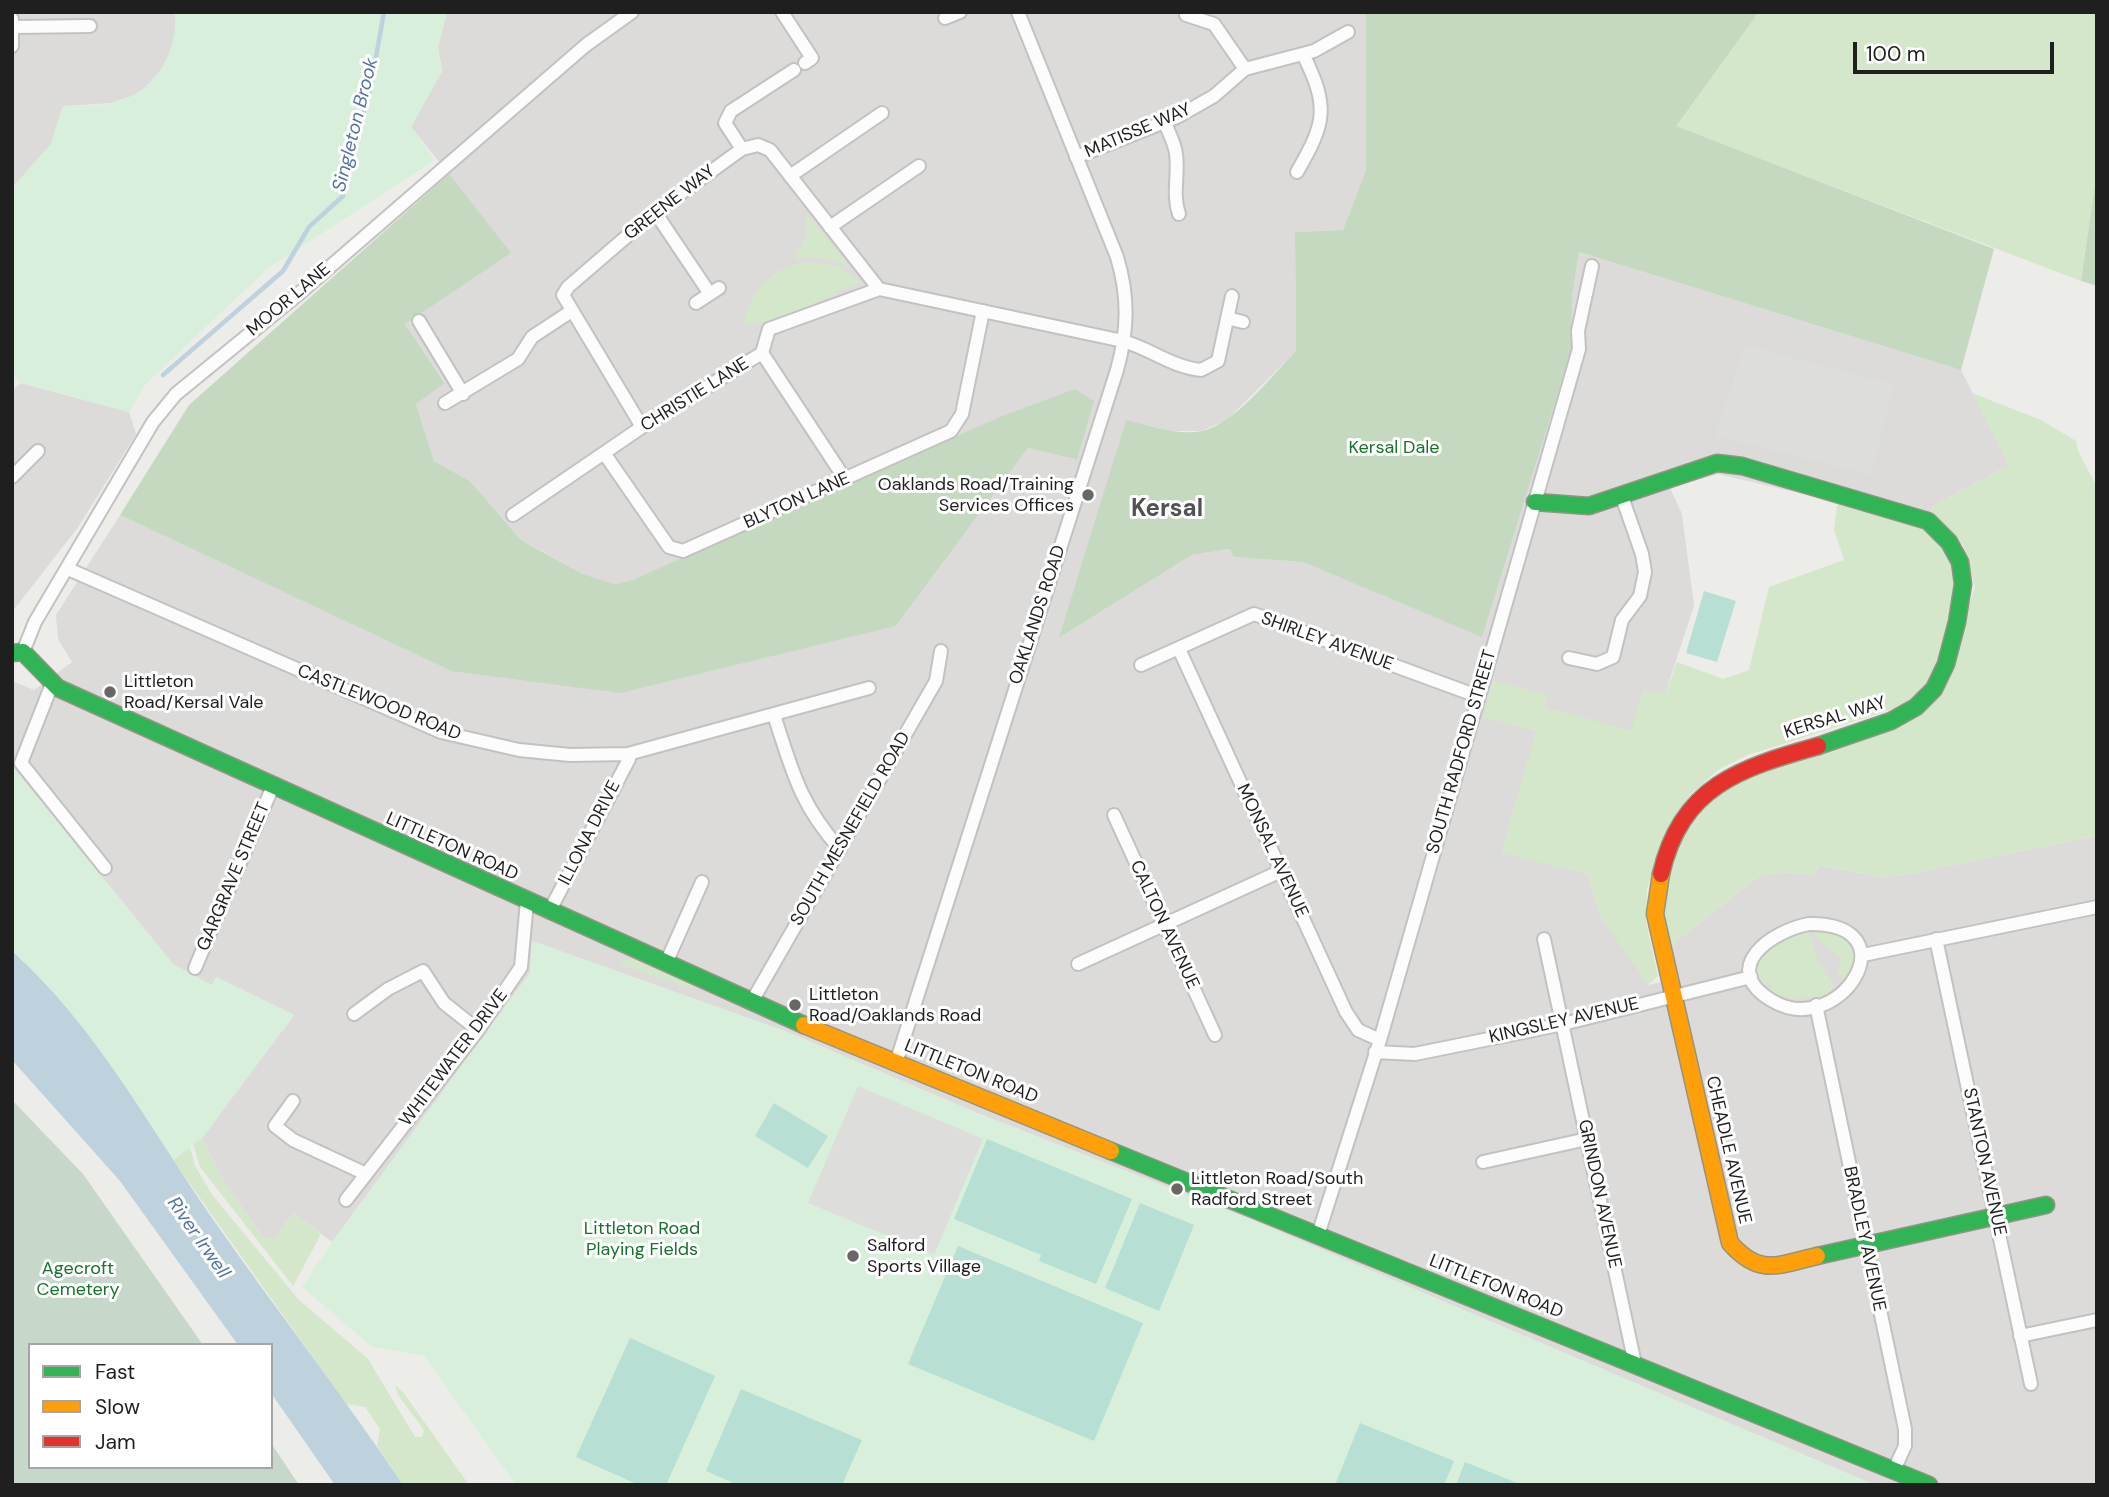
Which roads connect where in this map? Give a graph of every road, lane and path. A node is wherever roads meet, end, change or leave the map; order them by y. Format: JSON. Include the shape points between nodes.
{"nodes":[{"id":1,"x":632,"y":12,"type":"edge"},
{"id":2,"x":782,"y":12,"type":"edge"},
{"id":3,"x":960,"y":12,"type":"edge"},
{"id":4,"x":1018,"y":12,"type":"edge"},
{"id":5,"x":1186,"y":15,"type":"dead end"},
{"id":6,"x":945,"y":18,"type":"dead end"},
{"id":7,"x":13,"y":23,"type":"edge"},
{"id":8,"x":90,"y":26,"type":"dead end"},
{"id":9,"x":1348,"y":32,"type":"dead end"},
{"id":10,"x":12,"y":46,"type":"edge"},
{"id":11,"x":1303,"y":54,"type":"junction"},
{"id":12,"x":1245,"y":69,"type":"junction"},
{"id":13,"x":882,"y":113,"type":"dead end"},
{"id":14,"x":1165,"y":122,"type":"junction"},
{"id":15,"x":742,"y":149,"type":"junction"},
{"id":16,"x":1076,"y":157,"type":"junction"},
{"id":17,"x":919,"y":166,"type":"dead end"},
{"id":18,"x":1297,"y":172,"type":"dead end"},
{"id":19,"x":790,"y":176,"type":"junction"},
{"id":20,"x":655,"y":212,"type":"junction"},
{"id":21,"x":1179,"y":214,"type":"dead end"},
{"id":22,"x":830,"y":227,"type":"junction"},
{"id":23,"x":1592,"y":266,"type":"dead end"},
{"id":24,"x":879,"y":289,"type":"junction"},
{"id":25,"x":1232,"y":296,"type":"dead end"},
{"id":26,"x":696,"y":303,"type":"dead end"},
{"id":27,"x":983,"y":310,"type":"junction"},
{"id":28,"x":570,"y":312,"type":"junction"},
{"id":29,"x":1227,"y":318,"type":"junction"},
{"id":30,"x":419,"y":321,"type":"dead end"},
{"id":31,"x":1243,"y":322,"type":"dead end"},
{"id":32,"x":1123,"y":341,"type":"junction"},
{"id":33,"x":762,"y":352,"type":"junction"},
{"id":34,"x":463,"y":394,"type":"junction"},
{"id":35,"x":445,"y":403,"type":"dead end"},
{"id":36,"x":642,"y":427,"type":"junction"},
{"id":37,"x":38,"y":451,"type":"dead end"},
{"id":38,"x":604,"y":453,"type":"junction"},
{"id":39,"x":12,"y":477,"type":"edge"},
{"id":40,"x":845,"y":479,"type":"junction"},
{"id":41,"x":1621,"y":494,"type":"junction"},
{"id":42,"x":1535,"y":502,"type":"junction"},
{"id":43,"x":513,"y":515,"type":"dead end"},
{"id":44,"x":68,"y":569,"type":"junction"},
{"id":45,"x":1179,"y":649,"type":"junction"},
{"id":46,"x":941,"y":651,"type":"dead end"},
{"id":47,"x":17,"y":652,"type":"edge"},
{"id":48,"x":1569,"y":658,"type":"dead end"},
{"id":49,"x":1141,"y":665,"type":"dead end"},
{"id":50,"x":52,"y":684,"type":"junction"},
{"id":51,"x":869,"y":688,"type":"dead end"},
{"id":52,"x":1477,"y":696,"type":"junction"},
{"id":53,"x":774,"y":715,"type":"junction"},
{"id":54,"x":628,"y":754,"type":"junction"},
{"id":55,"x":273,"y":786,"type":"junction"},
{"id":56,"x":1114,"y":815,"type":"dead end"},
{"id":57,"x":840,"y":849,"type":"junction"},
{"id":58,"x":105,"y":868,"type":"dead end"},
{"id":59,"x":1281,"y":871,"type":"junction"},
{"id":60,"x":702,"y":882,"type":"dead end"},
{"id":61,"x":527,"y":901,"type":"junction"},
{"id":62,"x":2097,"y":907,"type":"edge"},
{"id":63,"x":549,"y":912,"type":"junction"},
{"id":64,"x":1164,"y":924,"type":"junction"},
{"id":65,"x":1544,"y":939,"type":"dead end"},
{"id":66,"x":1936,"y":939,"type":"junction"},
{"id":67,"x":1863,"y":955,"type":"junction"},
{"id":68,"x":666,"y":963,"type":"junction"},
{"id":69,"x":1078,"y":964,"type":"dead end"},
{"id":70,"x":195,"y":968,"type":"dead end"},
{"id":71,"x":1751,"y":977,"type":"junction"},
{"id":72,"x":1674,"y":995,"type":"junction"},
{"id":73,"x":751,"y":1003,"type":"junction"},
{"id":74,"x":1816,"y":1005,"type":"junction"},
{"id":75,"x":354,"y":1014,"type":"dead end"},
{"id":76,"x":1563,"y":1024,"type":"junction"},
{"id":77,"x":478,"y":1030,"type":"junction"},
{"id":78,"x":1215,"y":1035,"type":"dead end"},
{"id":79,"x":1378,"y":1046,"type":"junction"},
{"id":80,"x":896,"y":1063,"type":"junction"},
{"id":81,"x":293,"y":1101,"type":"dead end"},
{"id":82,"x":1587,"y":1139,"type":"junction"},
{"id":83,"x":1483,"y":1162,"type":"dead end"},
{"id":84,"x":366,"y":1174,"type":"junction"},
{"id":85,"x":346,"y":1200,"type":"dead end"},
{"id":86,"x":2046,"y":1205,"type":"dead end"},
{"id":87,"x":1997,"y":1218,"type":"junction"},
{"id":88,"x":1318,"y":1235,"type":"junction"},
{"id":89,"x":1865,"y":1246,"type":"junction"},
{"id":90,"x":2097,"y":1320,"type":"edge"},
{"id":91,"x":2020,"y":1336,"type":"junction"},
{"id":92,"x":1634,"y":1364,"type":"junction"},
{"id":93,"x":2031,"y":1384,"type":"dead end"},
{"id":94,"x":1895,"y":1470,"type":"junction"},
{"id":95,"x":1929,"y":1485,"type":"edge"}],
"edges":[{"from":1,"to":44,"type":"street","name":"MOOR LANE","via":[[576,54],[176,394],[153,422]]},
{"from":2,"to":15,"type":"street","via":[[804,64],[731,111],[725,123]]},
{"from":3,"to":6,"type":"street"},
{"from":4,"to":16,"type":"street","name":"OAKLANDS ROAD"},
{"from":5,"to":12,"type":"street","via":[[1214,24]]},
{"from":7,"to":8,"type":"street"},
{"from":7,"to":10,"type":"street"},
{"from":9,"to":11,"type":"street","name":"MATISSE WAY"},
{"from":11,"to":12,"type":"street","name":"MATISSE WAY"},
{"from":11,"to":18,"type":"street","via":[[1318,85],[1323,110],[1318,136]]},
{"from":12,"to":14,"type":"street","name":"MATISSE WAY","via":[[1214,96]]},
{"from":13,"to":19,"type":"street"},
{"from":14,"to":16,"type":"street","name":"MATISSE WAY"},
{"from":14,"to":21,"type":"street","via":[[1176,152],[1174,198]]},
{"from":15,"to":19,"type":"street","via":[[764,146]]},
{"from":15,"to":20,"type":"street","name":"GREENE WAY"},
{"from":16,"to":32,"type":"street","name":"OAKLANDS ROAD","via":[[1123,278],[1127,299]]},
{"from":17,"to":22,"type":"street"},
{"from":19,"to":22,"type":"street"},
{"from":20,"to":26,"type":"street","via":[[715,291]]},
{"from":20,"to":28,"type":"street","name":"GREENE WAY","via":[[568,287],[563,300]]},
{"from":22,"to":24,"type":"street"},
{"from":23,"to":42,"type":"street","name":"SOUTH RADFORD STREET","via":[[1577,331],[1579,349]]},
{"from":24,"to":27,"type":"street"},
{"from":24,"to":33,"type":"street","name":"CHRISTIE LANE","via":[[769,329]]},
{"from":25,"to":29,"type":"street"},
{"from":27,"to":32,"type":"street"},
{"from":27,"to":40,"type":"street","name":"BLYTON LANE","via":[[962,414],[950,431]]},
{"from":28,"to":34,"type":"street","via":[[532,337],[518,359]]},
{"from":28,"to":36,"type":"street"},
{"from":29,"to":31,"type":"street"},
{"from":29,"to":32,"type":"street","via":[[1218,361],[1201,370],[1169,363],[1144,347]]},
{"from":30,"to":34,"type":"street"},
{"from":32,"to":80,"type":"street","name":"OAKLANDS ROAD"},
{"from":33,"to":36,"type":"street","name":"CHRISTIE LANE"},
{"from":33,"to":40,"type":"street"},
{"from":34,"to":35,"type":"street"},
{"from":36,"to":38,"type":"street","name":"CHRISTIE LANE"},
{"from":37,"to":39,"type":"street"},
{"from":38,"to":40,"type":"street","name":"BLYTON LANE","via":[[669,547],[683,551]]},
{"from":38,"to":43,"type":"street","name":"CHRISTIE LANE"},
{"from":41,"to":42,"type":"street","name":"KERSAL WAY","via":[[1589,506]]},
{"from":41,"to":48,"type":"street","via":[[1642,554],[1640,596],[1622,620],[1606,669]]},
{"from":41,"to":72,"type":"street","name":"KERSAL WAY","via":[[1717,463],[1742,466],[1928,521],[1961,557],[1964,589],[1958,623],[1935,688],[1922,703],[1894,721],[1740,770],[1706,791],[1684,818],[1667,848],[1655,914]]},
{"from":42,"to":52,"type":"street","name":"SOUTH RADFORD STREET"},
{"from":44,"to":47,"type":"street","name":"MOOR LANE"},
{"from":44,"to":54,"type":"street","name":"CASTLEWOOD ROAD","via":[[440,732],[519,750]]},
{"from":45,"to":49,"type":"street","name":"SHIRLEY AVENUE"},
{"from":45,"to":52,"type":"street","name":"SHIRLEY AVENUE","via":[[1254,614]]},
{"from":45,"to":59,"type":"street","name":"MONSAL AVENUE"},
{"from":46,"to":57,"type":"street","name":"SOUTH MESNEFIELD ROAD","via":[[936,681]]},
{"from":47,"to":50,"type":"street","name":"LITTLETON ROAD"},
{"from":50,"to":55,"type":"street","name":"LITTLETON ROAD"},
{"from":50,"to":58,"type":"street","via":[[22,763]]},
{"from":51,"to":53,"type":"street","name":"CASTLEWOOD ROAD"},
{"from":52,"to":79,"type":"street","name":"SOUTH RADFORD STREET"},
{"from":53,"to":54,"type":"street","name":"CASTLEWOOD ROAD"},
{"from":53,"to":57,"type":"street","via":[[798,792]]},
{"from":54,"to":63,"type":"street","name":"ILLONA DRIVE"},
{"from":55,"to":61,"type":"street","name":"LITTLETON ROAD"},
{"from":55,"to":70,"type":"street","name":"GARGRAVE STREET"},
{"from":56,"to":64,"type":"street","name":"CALTON AVENUE"},
{"from":57,"to":73,"type":"street","name":"SOUTH MESNEFIELD ROAD"},
{"from":59,"to":64,"type":"street"},
{"from":59,"to":79,"type":"street","name":"MONSAL AVENUE","via":[[1346,1012],[1358,1030]]},
{"from":60,"to":68,"type":"street"},
{"from":61,"to":63,"type":"street","name":"LITTLETON ROAD"},
{"from":61,"to":77,"type":"street","name":"WHITEWATER DRIVE","via":[[521,967]]},
{"from":62,"to":66,"type":"street"},
{"from":63,"to":68,"type":"street","name":"LITTLETON ROAD"},
{"from":64,"to":69,"type":"street"},
{"from":64,"to":78,"type":"street","name":"CALTON AVENUE"},
{"from":65,"to":76,"type":"street","name":"GRINDON AVENUE"},
{"from":66,"to":67,"type":"street"},
{"from":66,"to":87,"type":"street","name":"STANTON AVENUE"},
{"from":67,"to":71,"type":"street","via":[[1844,930],[1818,924],[1793,927],[1760,946],[1752,961]]},
{"from":67,"to":74,"type":"street","via":[[1849,989]]},
{"from":68,"to":73,"type":"street","name":"LITTLETON ROAD"},
{"from":71,"to":72,"type":"street","name":"KINGSLEY AVENUE"},
{"from":71,"to":74,"type":"street","via":[[1760,992],[1775,1002],[1794,1007]]},
{"from":72,"to":76,"type":"street","name":"KINGSLEY AVENUE"},
{"from":72,"to":89,"type":"street","name":"CHEADLE AVENUE","via":[[1735,1252],[1764,1268]]},
{"from":73,"to":80,"type":"street","name":"LITTLETON ROAD"},
{"from":74,"to":89,"type":"street","name":"BRADLEY AVENUE"},
{"from":75,"to":77,"type":"street","via":[[422,971],[444,1003]]},
{"from":76,"to":79,"type":"street","name":"KINGSLEY AVENUE","via":[[1415,1054]]},
{"from":76,"to":82,"type":"street","name":"GRINDON AVENUE"},
{"from":77,"to":84,"type":"street","name":"WHITEWATER DRIVE"},
{"from":79,"to":88,"type":"street","name":"SOUTH RADFORD STREET"},
{"from":80,"to":88,"type":"street","name":"LITTLETON ROAD"},
{"from":81,"to":84,"type":"street","via":[[275,1126],[293,1140]]},
{"from":82,"to":83,"type":"street"},
{"from":82,"to":92,"type":"street","name":"GRINDON AVENUE"},
{"from":84,"to":85,"type":"street","name":"WHITEWATER DRIVE"},
{"from":86,"to":87,"type":"street","name":"CHEADLE AVENUE"},
{"from":87,"to":89,"type":"street","name":"CHEADLE AVENUE"},
{"from":87,"to":91,"type":"street","name":"STANTON AVENUE"},
{"from":88,"to":92,"type":"street","name":"LITTLETON ROAD"},
{"from":89,"to":94,"type":"street","name":"BRADLEY AVENUE","via":[[1905,1429],[1905,1446]]},
{"from":90,"to":91,"type":"street"},
{"from":91,"to":93,"type":"street","name":"STANTON AVENUE"},
{"from":92,"to":94,"type":"street","name":"LITTLETON ROAD"},
{"from":94,"to":95,"type":"street","name":"LITTLETON ROAD"}]}
